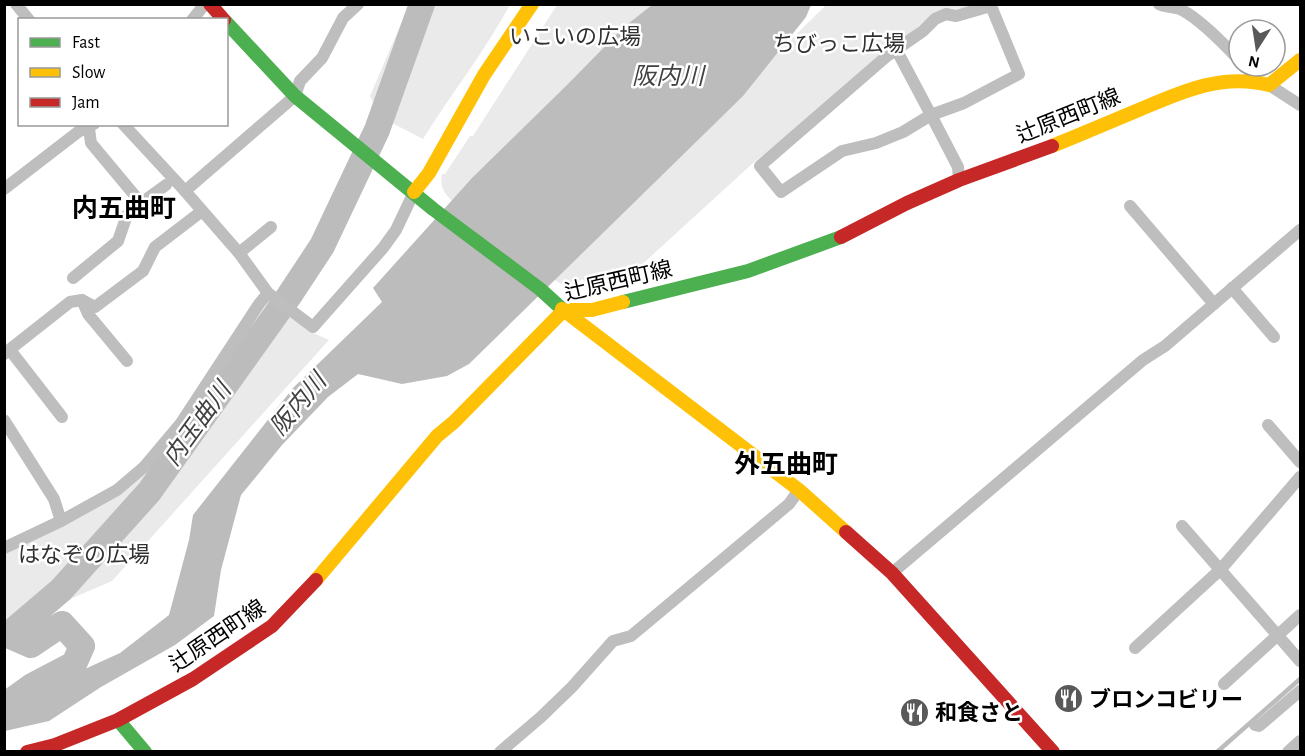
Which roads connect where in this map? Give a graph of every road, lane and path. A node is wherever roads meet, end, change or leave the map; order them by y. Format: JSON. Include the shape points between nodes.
{"nodes":[{"id":1,"x":16,"y":4,"type":"edge"},
{"id":2,"x":205,"y":4,"type":"edge"},
{"id":3,"x":210,"y":4,"type":"edge"},
{"id":4,"x":358,"y":4,"type":"edge"},
{"id":5,"x":532,"y":4,"type":"edge"},
{"id":6,"x":1159,"y":4,"type":"edge"},
{"id":7,"x":27,"y":18,"type":"edge"},
{"id":8,"x":194,"y":18,"type":"edge"},
{"id":9,"x":222,"y":18,"type":"edge"},
{"id":10,"x":228,"y":24,"type":"edge"},
{"id":11,"x":1227,"y":47,"type":"edge"},
{"id":12,"x":896,"y":49,"type":"junction"},
{"id":13,"x":1300,"y":60,"type":"edge"},
{"id":14,"x":1252,"y":80,"type":"joint"},
{"id":15,"x":1269,"y":85,"type":"junction"},
{"id":16,"x":295,"y":96,"type":"junction"},
{"id":17,"x":1300,"y":105,"type":"edge"},
{"id":18,"x":931,"y":115,"type":"junction"},
{"id":19,"x":125,"y":126,"type":"edge"},
{"id":20,"x":92,"y":127,"type":"edge"},
{"id":21,"x":959,"y":180,"type":"junction"},
{"id":22,"x":166,"y":185,"type":"dead end"},
{"id":23,"x":4,"y":189,"type":"edge"},
{"id":24,"x":185,"y":191,"type":"junction"},
{"id":25,"x":414,"y":192,"type":"junction"},
{"id":26,"x":141,"y":203,"type":"junction"},
{"id":27,"x":1130,"y":206,"type":"dead end"},
{"id":28,"x":202,"y":212,"type":"junction"},
{"id":29,"x":270,"y":227,"type":"dead end"},
{"id":30,"x":1300,"y":230,"type":"edge"},
{"id":31,"x":239,"y":253,"type":"junction"},
{"id":32,"x":73,"y":278,"type":"dead end"},
{"id":33,"x":1232,"y":288,"type":"junction"},
{"id":34,"x":272,"y":297,"type":"junction"},
{"id":35,"x":82,"y":300,"type":"junction"},
{"id":36,"x":1214,"y":304,"type":"junction"},
{"id":37,"x":564,"y":310,"type":"junction"},
{"id":38,"x":1274,"y":337,"type":"dead end"},
{"id":39,"x":7,"y":352,"type":"edge"},
{"id":40,"x":127,"y":361,"type":"dead end"},
{"id":41,"x":62,"y":417,"type":"dead end"},
{"id":42,"x":4,"y":420,"type":"edge"},
{"id":43,"x":1268,"y":425,"type":"dead end"},
{"id":44,"x":1300,"y":462,"type":"edge"},
{"id":45,"x":1300,"y":477,"type":"edge"},
{"id":46,"x":799,"y":490,"type":"junction"},
{"id":47,"x":61,"y":521,"type":"junction"},
{"id":48,"x":1182,"y":526,"type":"dead end"},
{"id":49,"x":4,"y":548,"type":"edge"},
{"id":50,"x":1221,"y":569,"type":"junction"},
{"id":51,"x":892,"y":573,"type":"junction"},
{"id":52,"x":1300,"y":615,"type":"edge"},
{"id":53,"x":1278,"y":634,"type":"junction"},
{"id":54,"x":1135,"y":648,"type":"dead end"},
{"id":55,"x":1300,"y":661,"type":"edge"},
{"id":56,"x":1224,"y":684,"type":"dead end"},
{"id":57,"x":1300,"y":691,"type":"edge"},
{"id":58,"x":118,"y":720,"type":"junction"},
{"id":59,"x":1255,"y":725,"type":"dead end"},
{"id":60,"x":1300,"y":741,"type":"edge"},
{"id":61,"x":27,"y":752,"type":"edge"},
{"id":62,"x":145,"y":752,"type":"edge"},
{"id":63,"x":500,"y":752,"type":"edge"},
{"id":64,"x":1053,"y":752,"type":"edge"},
{"id":65,"x":1288,"y":752,"type":"edge"}],
"edges":[{"from":1,"to":7,"type":"street"},
{"from":2,"to":8,"type":"street"},
{"from":3,"to":9,"type":"main road"},
{"from":4,"to":16,"type":"street","via":[[343,18],[322,58],[300,81]]},
{"from":5,"to":25,"type":"main road"},
{"from":6,"to":11,"type":"street","via":[[1181,9]]},
{"from":10,"to":16,"type":"main road"},
{"from":12,"to":18,"type":"street"},
{"from":12,"to":18,"type":"street","via":[[946,14],[956,16],[991,6],[1018,74],[964,103]]},
{"from":12,"to":18,"type":"street","via":[[760,166],[781,192],[842,151],[876,143]]},
{"from":13,"to":15,"type":"main road"},
{"from":14,"to":15,"type":"main road","name":"辻原西町線"},
{"from":14,"to":21,"type":"main road","name":"辻原西町線","via":[[1201,85]]},
{"from":15,"to":17,"type":"street"},
{"from":16,"to":24,"type":"street"},
{"from":16,"to":25,"type":"main road"},
{"from":18,"to":21,"type":"street","via":[[958,166]]},
{"from":19,"to":24,"type":"street"},
{"from":20,"to":23,"type":"street","via":[[78,132]]},
{"from":20,"to":26,"type":"street","via":[[92,143]]},
{"from":21,"to":37,"type":"main road","name":"辻原西町線","via":[[837,239],[748,271],[592,310]]},
{"from":22,"to":26,"type":"street"},
{"from":24,"to":28,"type":"street"},
{"from":25,"to":34,"type":"street","via":[[383,248],[313,327]]},
{"from":25,"to":37,"type":"main road"},
{"from":26,"to":32,"type":"street","via":[[127,215],[118,241]]},
{"from":27,"to":36,"type":"street"},
{"from":28,"to":31,"type":"street"},
{"from":28,"to":35,"type":"street","via":[[155,247],[143,271],[95,307]]},
{"from":29,"to":31,"type":"street"},
{"from":30,"to":33,"type":"street"},
{"from":31,"to":34,"type":"street"},
{"from":33,"to":36,"type":"street"},
{"from":33,"to":38,"type":"street"},
{"from":34,"to":47,"type":"street","via":[[259,304],[181,423],[144,467],[117,490]]},
{"from":35,"to":39,"type":"street","via":[[70,303]]},
{"from":35,"to":40,"type":"street","via":[[94,322]]},
{"from":36,"to":51,"type":"street"},
{"from":37,"to":46,"type":"main road"},
{"from":37,"to":58,"type":"main road","name":"辻原西町線","via":[[437,436],[283,615],[193,679]]},
{"from":39,"to":41,"type":"street"},
{"from":42,"to":47,"type":"street","via":[[54,499]]},
{"from":43,"to":44,"type":"street"},
{"from":45,"to":50,"type":"street"},
{"from":46,"to":51,"type":"main road"},
{"from":46,"to":63,"type":"street","via":[[789,504],[631,636],[613,641],[572,687]]},
{"from":47,"to":49,"type":"street"},
{"from":48,"to":50,"type":"street"},
{"from":50,"to":53,"type":"street"},
{"from":50,"to":54,"type":"street"},
{"from":51,"to":64,"type":"main road"},
{"from":52,"to":53,"type":"street"},
{"from":53,"to":55,"type":"street"},
{"from":53,"to":56,"type":"street"},
{"from":57,"to":59,"type":"street","via":[[1260,726]]},
{"from":58,"to":61,"type":"main road","name":"辻原西町線"},
{"from":58,"to":62,"type":"main road"},
{"from":60,"to":65,"type":"street"}]}
